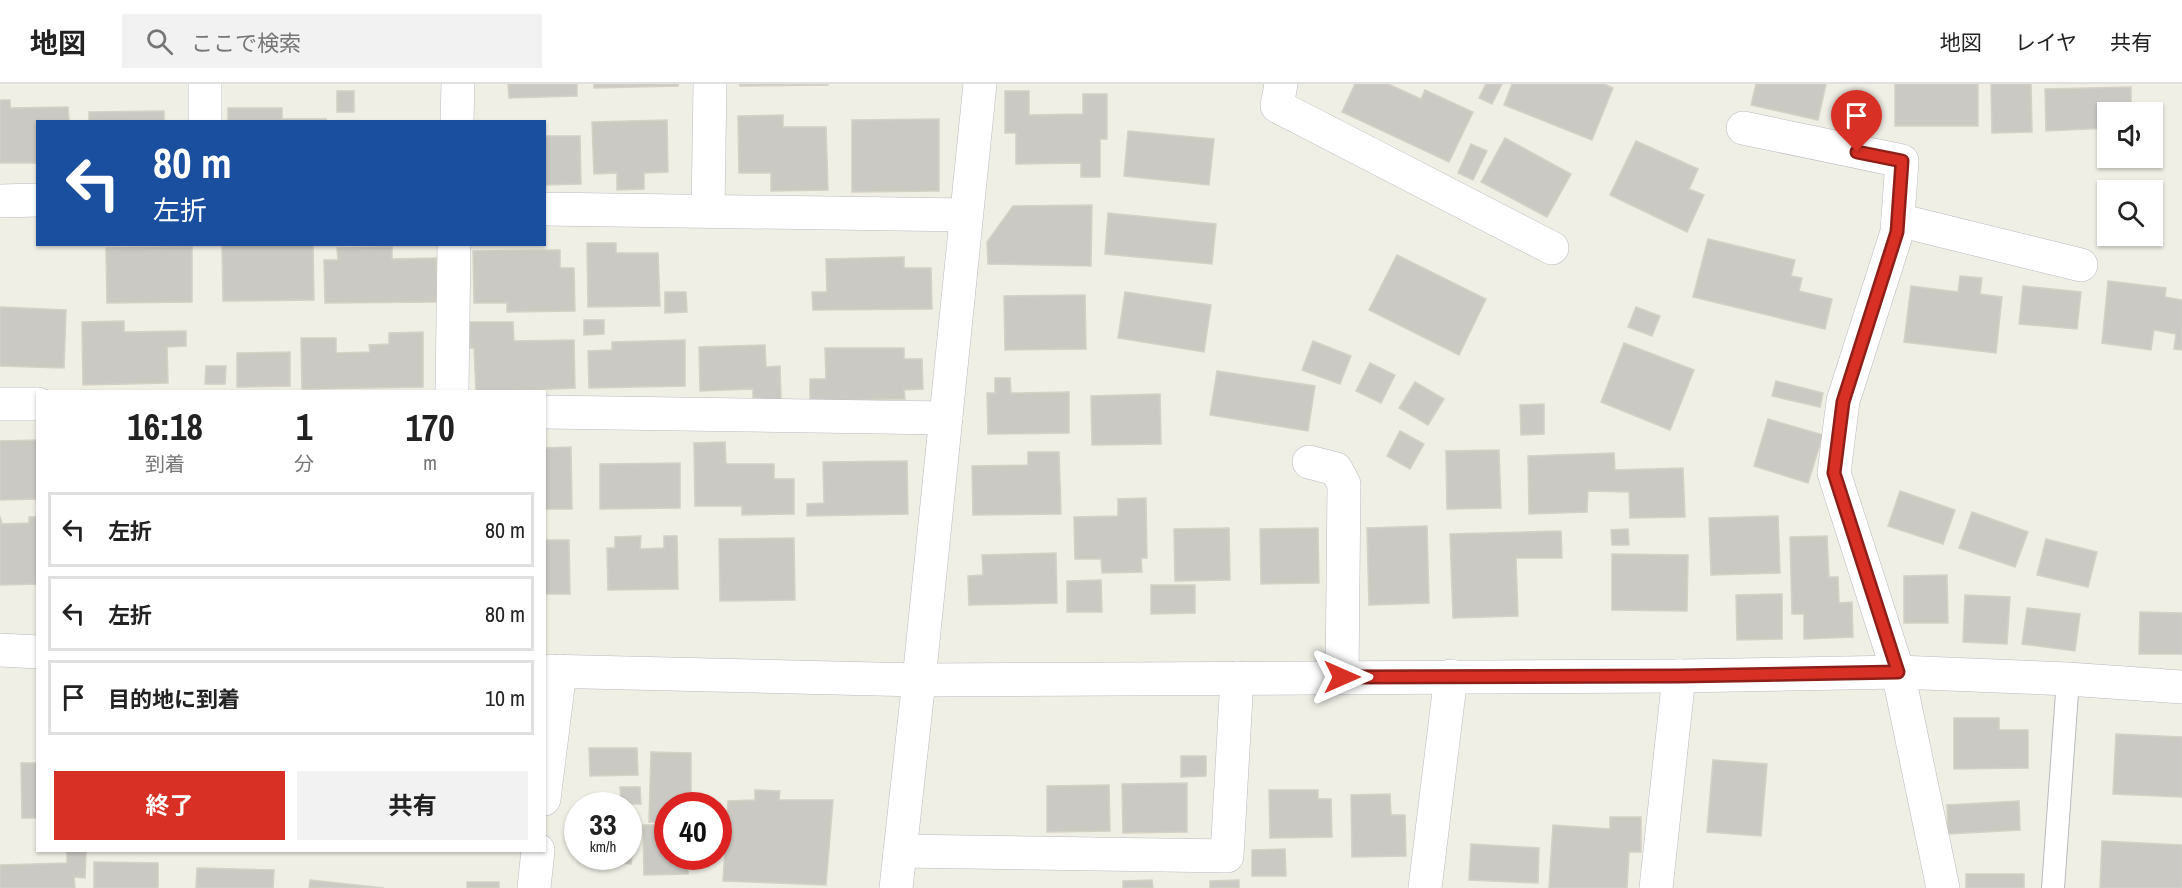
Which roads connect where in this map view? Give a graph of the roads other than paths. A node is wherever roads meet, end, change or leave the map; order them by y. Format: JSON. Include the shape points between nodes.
{"nodes":[{"id":1,"x":205,"y":84,"type":"edge"},
{"id":2,"x":458,"y":84,"type":"edge"},
{"id":3,"x":710,"y":84,"type":"edge"},
{"id":4,"x":980,"y":84,"type":"edge"},
{"id":5,"x":1281,"y":84,"type":"edge"},
{"id":6,"x":205,"y":120,"type":"edge"},
{"id":7,"x":457,"y":120,"type":"edge"},
{"id":8,"x":1743,"y":128,"type":"dead end"},
{"id":9,"x":36,"y":200,"type":"edge"},
{"id":10,"x":0,"y":201,"type":"edge"},
{"id":11,"x":546,"y":209,"type":"edge"},
{"id":12,"x":708,"y":211,"type":"junction"},
{"id":13,"x":966,"y":215,"type":"junction"},
{"id":14,"x":1898,"y":220,"type":"junction"},
{"id":15,"x":454,"y":246,"type":"edge"},
{"id":16,"x":1552,"y":248,"type":"dead end"},
{"id":17,"x":2081,"y":265,"type":"dead end"},
{"id":18,"x":452,"y":390,"type":"edge"},
{"id":19,"x":0,"y":404,"type":"edge"},
{"id":20,"x":36,"y":404,"type":"edge"},
{"id":21,"x":546,"y":412,"type":"edge"},
{"id":22,"x":946,"y":418,"type":"junction"},
{"id":23,"x":1310,"y":462,"type":"dead end"},
{"id":24,"x":0,"y":650,"type":"edge"},
{"id":25,"x":36,"y":652,"type":"edge"},
{"id":26,"x":552,"y":671,"type":"edge"},
{"id":27,"x":1898,"y":672,"type":"junction"},
{"id":28,"x":1451,"y":676,"type":"junction"},
{"id":29,"x":1679,"y":676,"type":"junction"},
{"id":30,"x":1342,"y":677,"type":"junction"},
{"id":31,"x":1238,"y":678,"type":"junction"},
{"id":32,"x":919,"y":680,"type":"junction"},
{"id":33,"x":2068,"y":680,"type":"junction"},
{"id":34,"x":2182,"y":687,"type":"edge"},
{"id":35,"x":546,"y":767,"type":"edge"},
{"id":36,"x":900,"y":851,"type":"junction"},
{"id":37,"x":538,"y":852,"type":"edge"},
{"id":38,"x":534,"y":888,"type":"edge"},
{"id":39,"x":896,"y":888,"type":"edge"},
{"id":40,"x":1425,"y":888,"type":"edge"},
{"id":41,"x":1656,"y":888,"type":"edge"},
{"id":42,"x":1943,"y":888,"type":"edge"},
{"id":43,"x":2053,"y":888,"type":"edge"}],
"edges":[{"from":1,"to":6,"type":"street"},
{"from":2,"to":7,"type":"street"},
{"from":3,"to":12,"type":"street"},
{"from":4,"to":13,"type":"street"},
{"from":5,"to":16,"type":"street","via":[[1277,106]]},
{"from":8,"to":14,"type":"street","via":[[1902,161]]},
{"from":9,"to":10,"type":"street"},
{"from":11,"to":12,"type":"street"},
{"from":12,"to":13,"type":"street"},
{"from":13,"to":22,"type":"street"},
{"from":14,"to":17,"type":"street"},
{"from":14,"to":27,"type":"street","via":[[1843,402],[1834,473]]},
{"from":15,"to":18,"type":"street"},
{"from":19,"to":20,"type":"street"},
{"from":21,"to":22,"type":"street"},
{"from":22,"to":32,"type":"street"},
{"from":23,"to":30,"type":"street","via":[[1336,469],[1344,484]]},
{"from":24,"to":25,"type":"street"},
{"from":26,"to":32,"type":"street"},
{"from":26,"to":35,"type":"street"},
{"from":27,"to":29,"type":"street"},
{"from":27,"to":33,"type":"street"},
{"from":27,"to":42,"type":"street"},
{"from":28,"to":29,"type":"street"},
{"from":28,"to":30,"type":"street"},
{"from":28,"to":40,"type":"street"},
{"from":29,"to":41,"type":"street"},
{"from":30,"to":31,"type":"street"},
{"from":31,"to":32,"type":"street"},
{"from":31,"to":36,"type":"street","via":[[1227,856]]},
{"from":32,"to":36,"type":"street"},
{"from":33,"to":34,"type":"street"},
{"from":33,"to":43,"type":"lane"},
{"from":36,"to":39,"type":"street"},
{"from":37,"to":38,"type":"street"}]}
